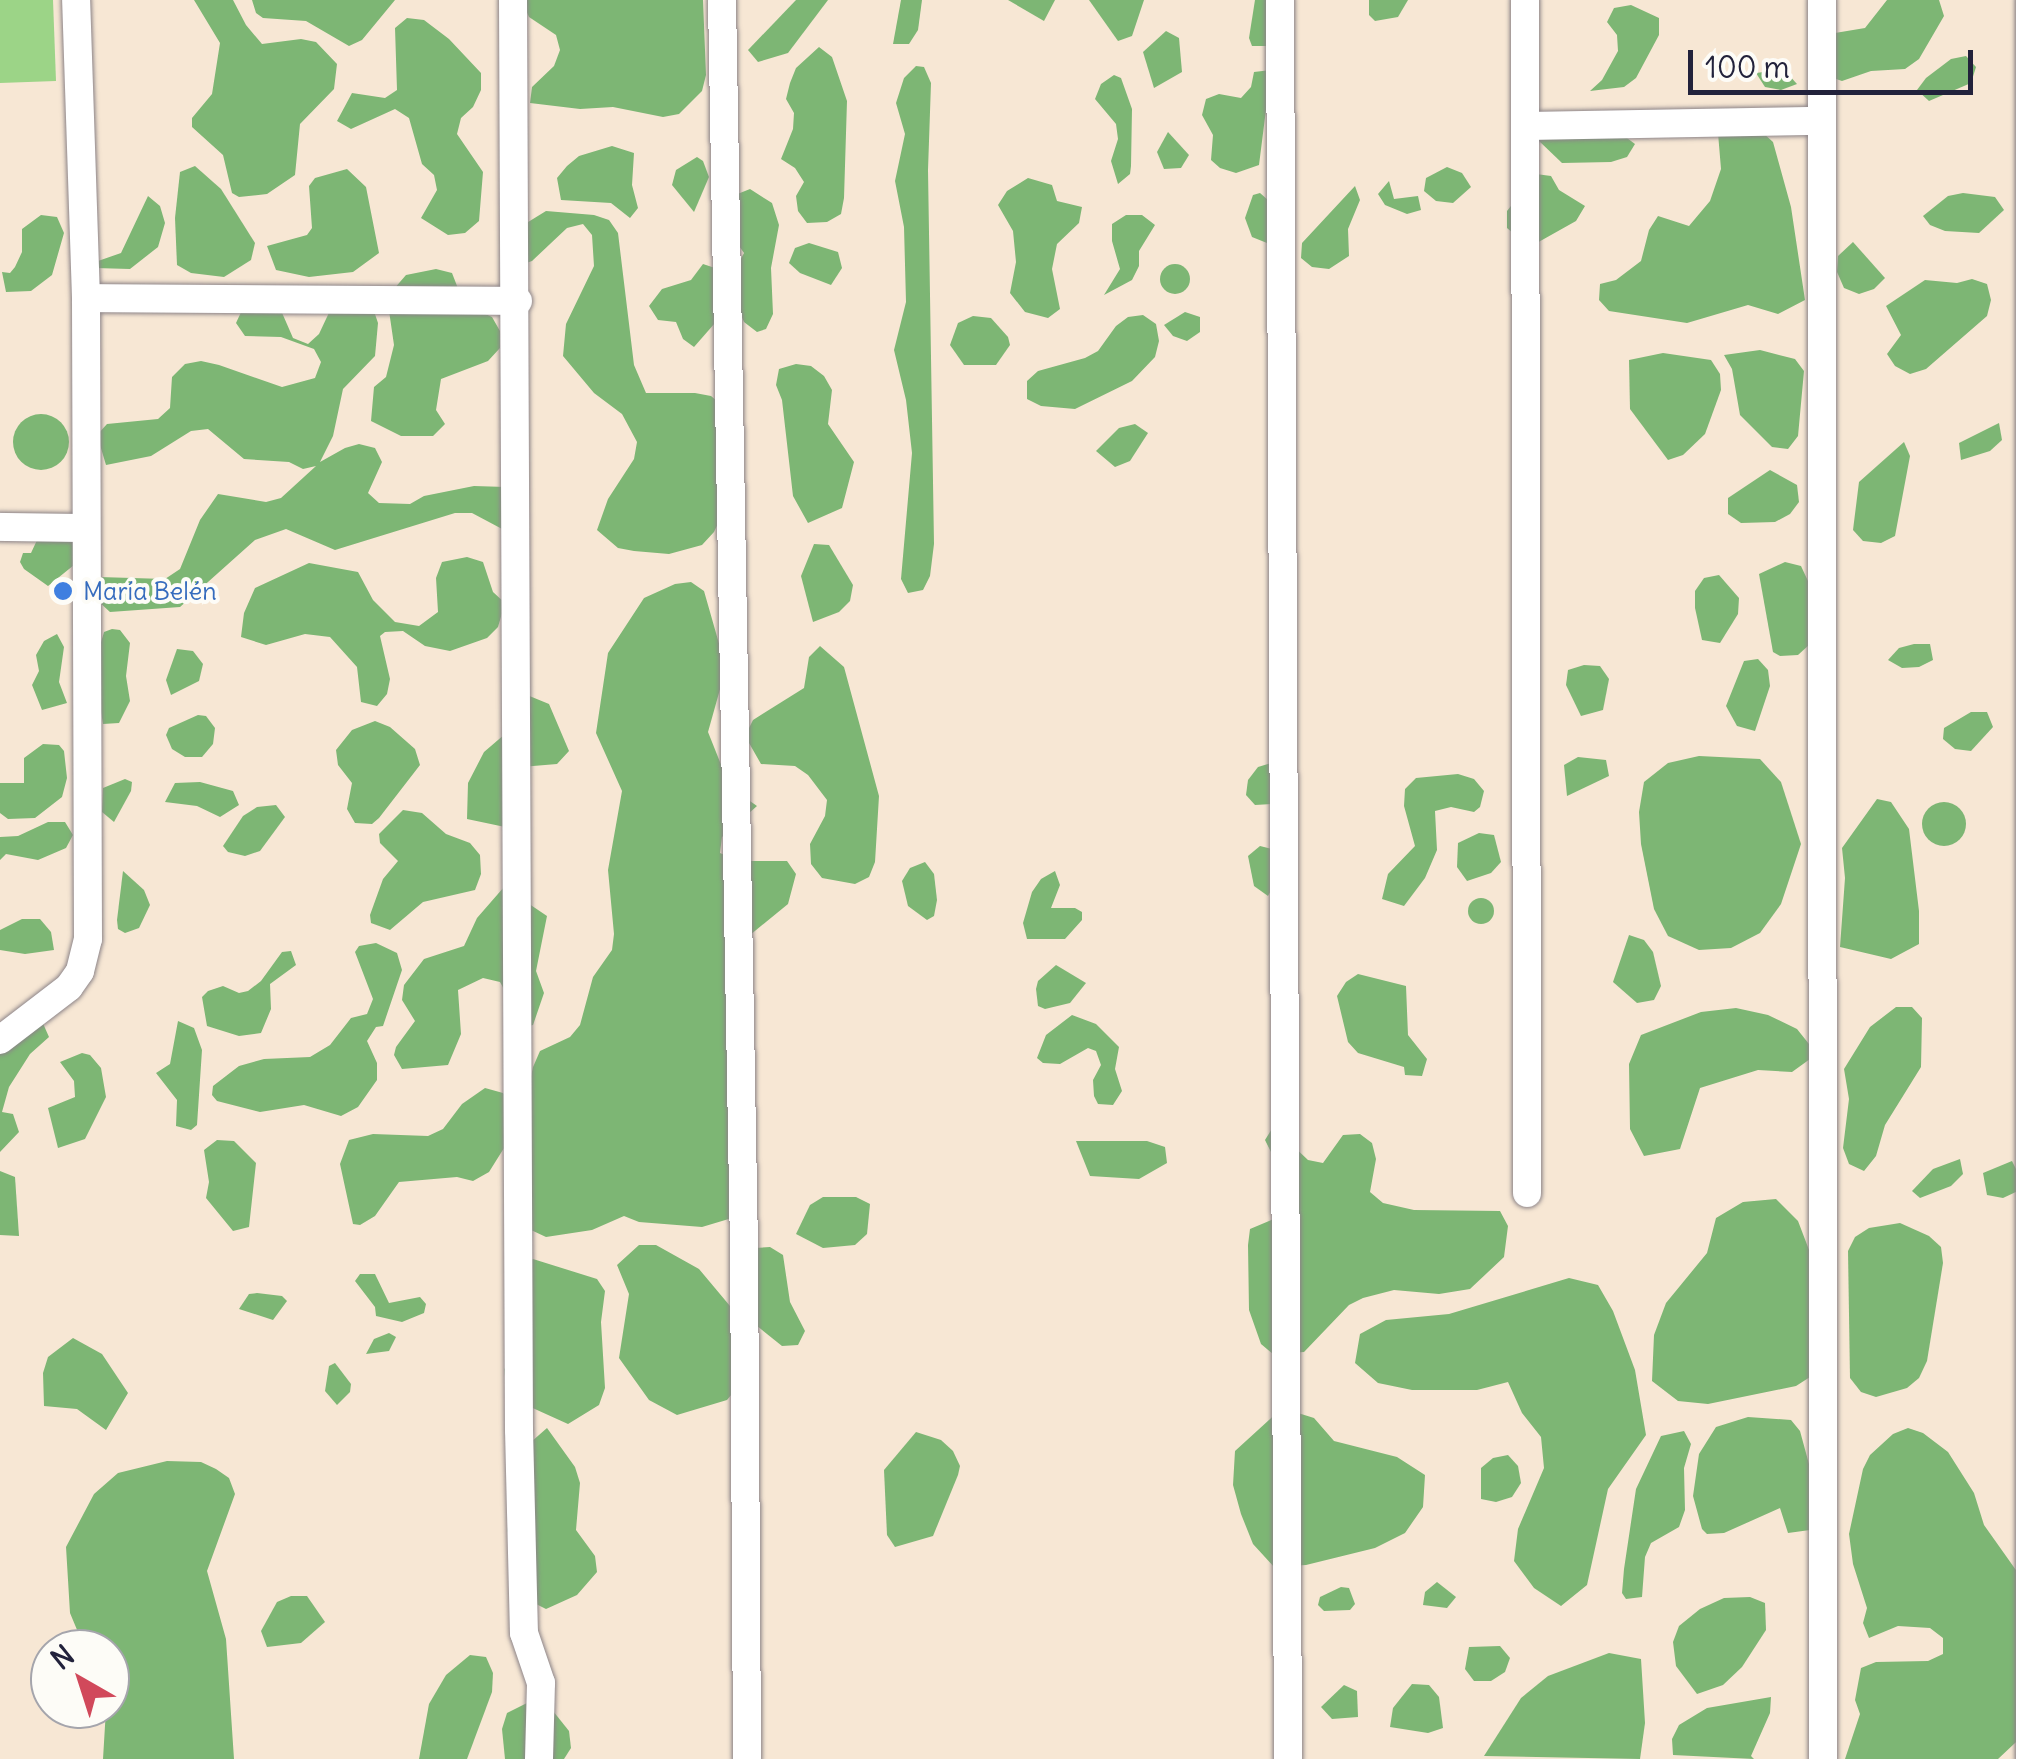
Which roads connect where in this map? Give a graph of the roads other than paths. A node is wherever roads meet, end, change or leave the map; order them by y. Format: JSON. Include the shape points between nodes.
{"nodes":[{"id":1,"x":76,"y":0,"type":"edge"},
{"id":2,"x":513,"y":0,"type":"edge"},
{"id":3,"x":722,"y":0,"type":"edge"},
{"id":4,"x":1280,"y":0,"type":"edge"},
{"id":5,"x":1525,"y":0,"type":"edge"},
{"id":6,"x":1822,"y":0,"type":"edge"},
{"id":7,"x":2030,"y":0,"type":"edge"},
{"id":8,"x":1822,"y":121,"type":"junction"},
{"id":9,"x":1528,"y":126,"type":"junction"},
{"id":10,"x":86,"y":298,"type":"junction"},
{"id":11,"x":518,"y":301,"type":"junction"},
{"id":12,"x":0,"y":528,"type":"edge"},
{"id":13,"x":86,"y":528,"type":"junction"},
{"id":14,"x":0,"y":1040,"type":"edge"},
{"id":15,"x":1526,"y":1193,"type":"dead end"},
{"id":16,"x":539,"y":1759,"type":"edge"},
{"id":17,"x":747,"y":1759,"type":"edge"},
{"id":18,"x":1288,"y":1759,"type":"edge"},
{"id":19,"x":1824,"y":1759,"type":"edge"},
{"id":20,"x":2030,"y":1759,"type":"edge"}],
"edges":[{"from":1,"to":10,"type":"street"},
{"from":2,"to":11,"type":"street"},
{"from":3,"to":17,"type":"street"},
{"from":4,"to":18,"type":"street"},
{"from":5,"to":9,"type":"street"},
{"from":6,"to":8,"type":"street"},
{"from":7,"to":20,"type":"street"},
{"from":8,"to":9,"type":"street"},
{"from":8,"to":19,"type":"street"},
{"from":9,"to":15,"type":"street"},
{"from":10,"to":11,"type":"street"},
{"from":10,"to":13,"type":"street"},
{"from":11,"to":16,"type":"street","via":[[519,1430],[524,1634],[541,1683]]},
{"from":12,"to":13,"type":"street"},
{"from":13,"to":14,"type":"street","via":[[85,958],[69,988]]}]}
